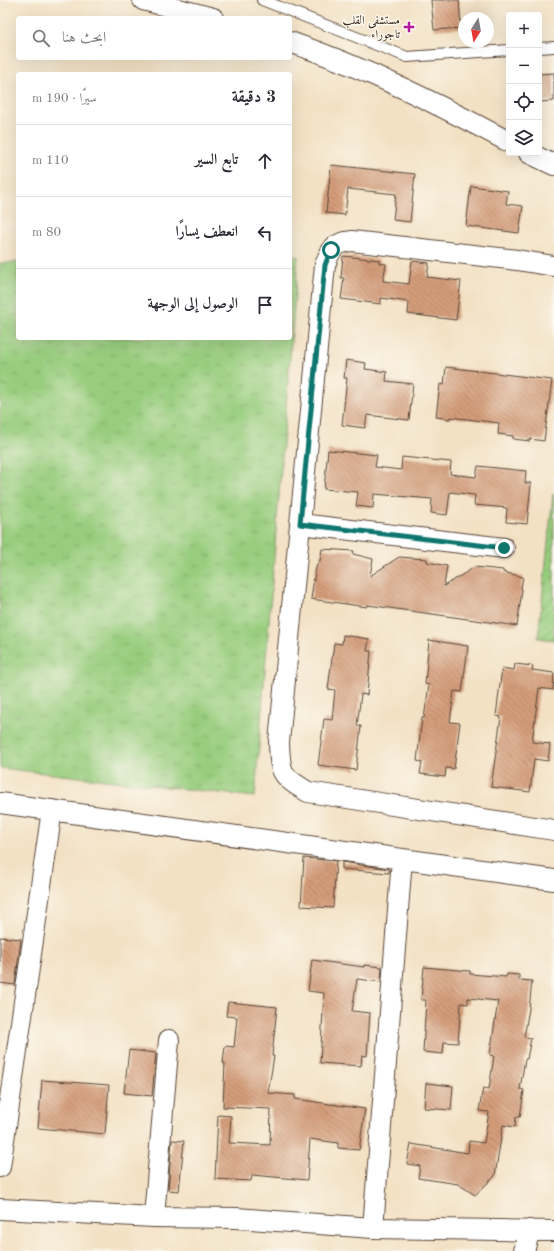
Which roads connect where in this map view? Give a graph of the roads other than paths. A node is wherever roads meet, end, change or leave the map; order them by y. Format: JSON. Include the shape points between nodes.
{"nodes":[{"id":1,"x":143,"y":0,"type":"edge"},
{"id":2,"x":262,"y":0,"type":"edge"},
{"id":3,"x":206,"y":16,"type":"edge"},
{"id":4,"x":292,"y":43,"type":"edge"},
{"id":5,"x":554,"y":46,"type":"edge"},
{"id":6,"x":542,"y":48,"type":"edge"},
{"id":7,"x":506,"y":50,"type":"edge"},
{"id":8,"x":506,"y":140,"type":"edge"},
{"id":9,"x":536,"y":156,"type":"edge"},
{"id":10,"x":554,"y":165,"type":"edge"},
{"id":11,"x":554,"y":266,"type":"edge"},
{"id":12,"x":300,"y":524,"type":"junction"},
{"id":13,"x":504,"y":548,"type":"dead end"},
{"id":14,"x":0,"y":803,"type":"edge"},
{"id":15,"x":52,"y":810,"type":"junction"},
{"id":16,"x":554,"y":830,"type":"edge"},
{"id":17,"x":402,"y":858,"type":"junction"},
{"id":18,"x":554,"y":880,"type":"edge"},
{"id":19,"x":169,"y":1040,"type":"dead end"},
{"id":20,"x":0,"y":1167,"type":"edge"},
{"id":21,"x":0,"y":1209,"type":"edge"},
{"id":22,"x":154,"y":1217,"type":"junction"},
{"id":23,"x":373,"y":1228,"type":"junction"},
{"id":24,"x":530,"y":1230,"type":"junction"},
{"id":25,"x":554,"y":1231,"type":"edge"},
{"id":26,"x":524,"y":1251,"type":"edge"}],
"edges":[{"from":1,"to":3,"type":"street"},
{"from":2,"to":7,"type":"lane","via":[[407,58]]},
{"from":4,"to":8,"type":"street","via":[[378,77],[446,108]]},
{"from":5,"to":6,"type":"lane"},
{"from":9,"to":10,"type":"street"},
{"from":11,"to":12,"type":"street","via":[[352,242],[340,242],[331,250],[325,265]]},
{"from":12,"to":13,"type":"street"},
{"from":12,"to":16,"type":"street","via":[[279,742],[284,774],[308,792]]},
{"from":14,"to":15,"type":"street"},
{"from":15,"to":17,"type":"street"},
{"from":15,"to":20,"type":"street"},
{"from":17,"to":18,"type":"street"},
{"from":17,"to":23,"type":"street"},
{"from":19,"to":22,"type":"street"},
{"from":21,"to":22,"type":"street"},
{"from":22,"to":23,"type":"street","via":[[236,1218]]},
{"from":23,"to":24,"type":"street"},
{"from":24,"to":25,"type":"street"},
{"from":24,"to":26,"type":"street"}]}
